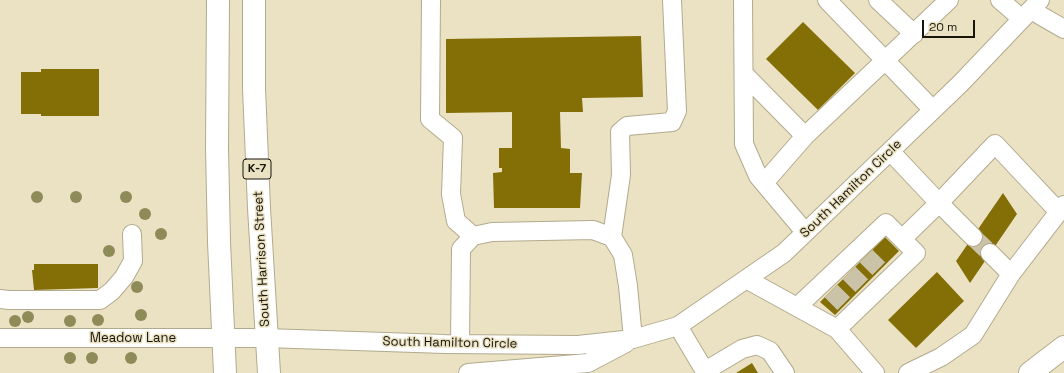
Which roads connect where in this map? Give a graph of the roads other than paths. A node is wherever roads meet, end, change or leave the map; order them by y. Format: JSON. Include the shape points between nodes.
{"nodes":[{"id":1,"x":218,"y":0,"type":"edge"},
{"id":2,"x":254,"y":0,"type":"edge"},
{"id":3,"x":431,"y":0,"type":"edge"},
{"id":4,"x":672,"y":0,"type":"edge"},
{"id":5,"x":743,"y":0,"type":"edge"},
{"id":6,"x":827,"y":0,"type":"edge"},
{"id":7,"x":878,"y":0,"type":"edge"},
{"id":8,"x":949,"y":0,"type":"edge"},
{"id":9,"x":1000,"y":0,"type":"edge"},
{"id":10,"x":1031,"y":10,"type":"edge"},
{"id":11,"x":1064,"y":29,"type":"edge"},
{"id":12,"x":914,"y":34,"type":"junction"},
{"id":13,"x":886,"y":61,"type":"junction"},
{"id":14,"x":744,"y":74,"type":"junction"},
{"id":15,"x":933,"y":110,"type":"junction"},
{"id":16,"x":805,"y":136,"type":"junction"},
{"id":17,"x":890,"y":151,"type":"junction"},
{"id":18,"x":764,"y":183,"type":"junction"},
{"id":19,"x":939,"y":203,"type":"junction"},
{"id":20,"x":1061,"y":208,"type":"edge"},
{"id":21,"x":805,"y":232,"type":"junction"},
{"id":22,"x":132,"y":234,"type":"dead end"},
{"id":23,"x":473,"y":236,"type":"junction"},
{"id":24,"x":973,"y":236,"type":"tunnel mouth"},
{"id":25,"x":612,"y":237,"type":"junction"},
{"id":26,"x":902,"y":240,"type":"junction"},
{"id":27,"x":990,"y":254,"type":"tunnel mouth"},
{"id":28,"x":1010,"y":274,"type":"junction"},
{"id":29,"x":746,"y":279,"type":"junction"},
{"id":30,"x":0,"y":298,"type":"edge"},
{"id":31,"x":797,"y":307,"type":"junction"},
{"id":32,"x":678,"y":326,"type":"junction"},
{"id":33,"x":837,"y":329,"type":"junction"},
{"id":34,"x":223,"y":337,"type":"junction"},
{"id":35,"x":0,"y":338,"type":"edge"},
{"id":36,"x":266,"y":338,"type":"junction"},
{"id":37,"x":634,"y":339,"type":"junction"},
{"id":38,"x":460,"y":344,"type":"junction"},
{"id":39,"x":1064,"y":346,"type":"edge"},
{"id":40,"x":519,"y":371,"type":"edge"},
{"id":41,"x":706,"y":372,"type":"edge"},
{"id":42,"x":225,"y":373,"type":"edge"},
{"id":43,"x":269,"y":373,"type":"edge"},
{"id":44,"x":468,"y":373,"type":"edge"},
{"id":45,"x":785,"y":373,"type":"edge"},
{"id":46,"x":875,"y":373,"type":"edge"},
{"id":47,"x":908,"y":373,"type":"edge"},
{"id":48,"x":1030,"y":373,"type":"edge"}],
"edges":[{"from":1,"to":34,"type":"highway","via":[[217,156]]},
{"from":2,"to":36,"type":"highway","name":"South Harrison Street","number":"K-7","via":[[254,88]]},
{"from":3,"to":23,"type":"street","via":[[430,119],[453,138],[452,194],[456,221]]},
{"from":4,"to":25,"type":"street","via":[[677,111],[672,122],[627,126],[620,132],[621,175]]},
{"from":5,"to":14,"type":"street"},
{"from":6,"to":13,"type":"street"},
{"from":7,"to":12,"type":"street"},
{"from":8,"to":12,"type":"street"},
{"from":9,"to":10,"type":"street"},
{"from":10,"to":11,"type":"street"},
{"from":10,"to":15,"type":"street","name":"South Hamilton Circle"},
{"from":12,"to":13,"type":"street"},
{"from":13,"to":15,"type":"street"},
{"from":13,"to":16,"type":"street"},
{"from":14,"to":16,"type":"street"},
{"from":14,"to":18,"type":"street","via":[[744,144],[758,176]]},
{"from":15,"to":17,"type":"street","name":"South Hamilton Circle"},
{"from":16,"to":18,"type":"street"},
{"from":17,"to":19,"type":"street"},
{"from":17,"to":21,"type":"street","name":"South Hamilton Circle"},
{"from":18,"to":21,"type":"street"},
{"from":19,"to":20,"type":"street","via":[[995,144]]},
{"from":19,"to":24,"type":"street"},
{"from":19,"to":26,"type":"street"},
{"from":20,"to":28,"type":"street"},
{"from":21,"to":29,"type":"street","name":"South Hamilton Circle","via":[[784,253]]},
{"from":22,"to":30,"type":"street","via":[[133,261],[124,277],[100,300]]},
{"from":23,"to":25,"type":"street","via":[[492,232],[593,230]]},
{"from":23,"to":38,"type":"street","via":[[461,249]]},
{"from":25,"to":37,"type":"street","via":[[622,255]]},
{"from":26,"to":31,"type":"street","via":[[886,223],[849,265]]},
{"from":26,"to":33,"type":"street","via":[[916,253],[871,287]]},
{"from":27,"to":28,"type":"street"},
{"from":28,"to":47,"type":"street","via":[[973,335],[941,357]]},
{"from":29,"to":31,"type":"street"},
{"from":29,"to":32,"type":"street","name":"South Hamilton Circle"},
{"from":31,"to":33,"type":"street"},
{"from":32,"to":37,"type":"street","name":"South Hamilton Circle"},
{"from":32,"to":41,"type":"street"},
{"from":33,"to":46,"type":"street"},
{"from":34,"to":35,"type":"street","name":"Meadow Lane"},
{"from":34,"to":36,"type":"street","name":"Meadow Lane"},
{"from":34,"to":42,"type":"highway"},
{"from":36,"to":38,"type":"street","name":"South Hamilton Circle"},
{"from":36,"to":43,"type":"highway","name":"South Harrison Street","number":"K-7"},
{"from":37,"to":38,"type":"street","name":"South Hamilton Circle","via":[[578,345]]},
{"from":37,"to":40,"type":"street","name":"South Hamilton Circle","via":[[588,363]]},
{"from":39,"to":48,"type":"highway"},
{"from":40,"to":44,"type":"street","name":"South Hamilton Circle"},
{"from":41,"to":45,"type":"street","via":[[742,349],[757,345],[770,351]]}]}
